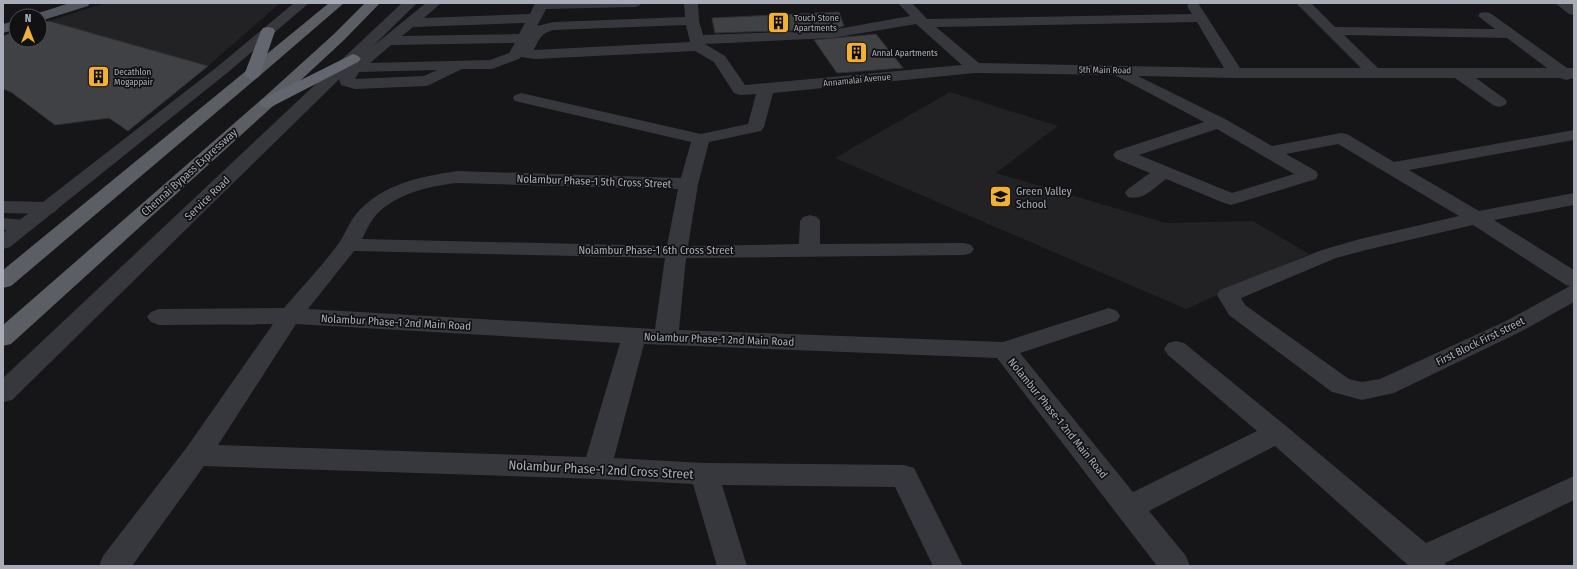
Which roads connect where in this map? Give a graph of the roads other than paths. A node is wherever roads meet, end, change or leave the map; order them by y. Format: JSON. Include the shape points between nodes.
{"nodes":[{"id":1,"x":83,"y":3,"type":"edge"},
{"id":2,"x":302,"y":3,"type":"edge"},
{"id":3,"x":337,"y":3,"type":"edge"},
{"id":4,"x":373,"y":3,"type":"edge"},
{"id":5,"x":410,"y":3,"type":"edge"},
{"id":6,"x":434,"y":3,"type":"edge"},
{"id":7,"x":608,"y":3,"type":"edge"},
{"id":8,"x":634,"y":3,"type":"edge"},
{"id":9,"x":681,"y":3,"type":"edge"},
{"id":10,"x":691,"y":3,"type":"edge"},
{"id":11,"x":905,"y":3,"type":"edge"},
{"id":12,"x":1192,"y":3,"type":"edge"},
{"id":13,"x":1303,"y":3,"type":"edge"},
{"id":14,"x":1562,"y":3,"type":"edge"},
{"id":15,"x":545,"y":4,"type":"edge"},
{"id":16,"x":1574,"y":10,"type":"edge"},
{"id":17,"x":48,"y":14,"type":"edge"},
{"id":18,"x":1486,"y":16,"type":"dead end"},
{"id":19,"x":535,"y":18,"type":"junction"},
{"id":20,"x":1202,"y":18,"type":"junction"},
{"id":21,"x":688,"y":21,"type":"junction"},
{"id":22,"x":921,"y":21,"type":"junction"},
{"id":23,"x":608,"y":22,"type":"junction"},
{"id":24,"x":410,"y":23,"type":"junction"},
{"id":25,"x":641,"y":23,"type":"junction"},
{"id":26,"x":578,"y":25,"type":"junction"},
{"id":27,"x":268,"y":31,"type":"junction"},
{"id":28,"x":1330,"y":31,"type":"junction"},
{"id":29,"x":1510,"y":34,"type":"junction"},
{"id":30,"x":525,"y":38,"type":"junction"},
{"id":31,"x":386,"y":41,"type":"junction"},
{"id":32,"x":695,"y":48,"type":"junction"},
{"id":33,"x":642,"y":49,"type":"junction"},
{"id":34,"x":575,"y":53,"type":"junction"},
{"id":35,"x":354,"y":63,"type":"junction"},
{"id":36,"x":975,"y":68,"type":"junction"},
{"id":37,"x":1116,"y":70,"type":"junction"},
{"id":38,"x":1373,"y":72,"type":"junction"},
{"id":39,"x":1235,"y":73,"type":"junction"},
{"id":40,"x":1459,"y":73,"type":"junction"},
{"id":41,"x":252,"y":75,"type":"junction"},
{"id":42,"x":1571,"y":76,"type":"edge"},
{"id":43,"x":766,"y":89,"type":"junction"},
{"id":44,"x":521,"y":98,"type":"dead end"},
{"id":45,"x":1499,"y":102,"type":"dead end"},
{"id":46,"x":267,"y":103,"type":"junction"},
{"id":47,"x":1219,"y":123,"type":"junction"},
{"id":48,"x":1574,"y":135,"type":"edge"},
{"id":49,"x":702,"y":138,"type":"junction"},
{"id":50,"x":1270,"y":152,"type":"junction"},
{"id":51,"x":1391,"y":168,"type":"junction"},
{"id":52,"x":1164,"y":172,"type":"junction"},
{"id":53,"x":689,"y":184,"type":"junction"},
{"id":54,"x":1135,"y":193,"type":"dead end"},
{"id":55,"x":1574,"y":200,"type":"edge"},
{"id":56,"x":3,"y":207,"type":"edge"},
{"id":57,"x":48,"y":208,"type":"junction"},
{"id":58,"x":1476,"y":218,"type":"junction"},
{"id":59,"x":810,"y":221,"type":"dead end"},
{"id":60,"x":3,"y":224,"type":"edge"},
{"id":61,"x":26,"y":225,"type":"junction"},
{"id":62,"x":3,"y":243,"type":"edge"},
{"id":63,"x":348,"y":245,"type":"junction"},
{"id":64,"x":964,"y":249,"type":"dead end"},
{"id":65,"x":809,"y":250,"type":"junction"},
{"id":66,"x":676,"y":252,"type":"junction"},
{"id":67,"x":1574,"y":280,"type":"edge"},
{"id":68,"x":3,"y":281,"type":"edge"},
{"id":69,"x":1574,"y":292,"type":"edge"},
{"id":70,"x":290,"y":316,"type":"junction"},
{"id":71,"x":1109,"y":316,"type":"dead end"},
{"id":72,"x":160,"y":317,"type":"dead end"},
{"id":73,"x":634,"y":336,"type":"junction"},
{"id":74,"x":666,"y":337,"type":"junction"},
{"id":75,"x":3,"y":338,"type":"edge"},
{"id":76,"x":1176,"y":349,"type":"dead end"},
{"id":77,"x":1004,"y":350,"type":"junction"},
{"id":78,"x":3,"y":393,"type":"edge"},
{"id":79,"x":1277,"y":432,"type":"junction"},
{"id":80,"x":197,"y":455,"type":"junction"},
{"id":81,"x":597,"y":468,"type":"junction"},
{"id":82,"x":704,"y":474,"type":"junction"},
{"id":83,"x":1574,"y":487,"type":"edge"},
{"id":84,"x":1130,"y":507,"type":"junction"},
{"id":85,"x":1427,"y":563,"type":"edge"},
{"id":86,"x":114,"y":566,"type":"edge"},
{"id":87,"x":732,"y":566,"type":"edge"},
{"id":88,"x":948,"y":566,"type":"edge"},
{"id":89,"x":1175,"y":566,"type":"edge"}],
"edges":[{"from":1,"to":17,"type":"main road"},
{"from":2,"to":27,"type":"street"},
{"from":3,"to":41,"type":"highway"},
{"from":4,"to":46,"type":"highway","name":"Chennai Bypass Expressway"},
{"from":5,"to":35,"type":"street","name":"Service Road"},
{"from":6,"to":24,"type":"street"},
{"from":7,"to":8,"type":"street"},
{"from":7,"to":15,"type":"street"},
{"from":7,"to":23,"type":"street"},
{"from":9,"to":23,"type":"street","via":[[683,17],[680,19]]},
{"from":10,"to":21,"type":"street"},
{"from":11,"to":22,"type":"street"},
{"from":12,"to":20,"type":"street"},
{"from":13,"to":28,"type":"street"},
{"from":14,"to":16,"type":"street"},
{"from":15,"to":19,"type":"street"},
{"from":15,"to":23,"type":"street","via":[[539,22]]},
{"from":18,"to":29,"type":"street"},
{"from":19,"to":24,"type":"street"},
{"from":19,"to":30,"type":"street"},
{"from":20,"to":22,"type":"street","via":[[1089,14]]},
{"from":20,"to":39,"type":"street"},
{"from":21,"to":25,"type":"street"},
{"from":21,"to":32,"type":"street"},
{"from":22,"to":32,"type":"street","via":[[832,34]]},
{"from":22,"to":36,"type":"street"},
{"from":24,"to":31,"type":"street"},
{"from":25,"to":26,"type":"street"},
{"from":25,"to":33,"type":"street"},
{"from":26,"to":34,"type":"street"},
{"from":26,"to":34,"type":"street","via":[[539,28],[534,32],[525,54]]},
{"from":27,"to":41,"type":"highway"},
{"from":27,"to":57,"type":"street"},
{"from":28,"to":29,"type":"street"},
{"from":28,"to":38,"type":"street"},
{"from":29,"to":42,"type":"street"},
{"from":30,"to":31,"type":"street"},
{"from":30,"to":35,"type":"street","via":[[514,56],[492,64]]},
{"from":31,"to":35,"type":"street"},
{"from":32,"to":33,"type":"street"},
{"from":32,"to":43,"type":"street","name":"Annamalai Avenue","via":[[720,59],[740,90]]},
{"from":33,"to":34,"type":"street"},
{"from":35,"to":46,"type":"highway"},
{"from":35,"to":78,"type":"street","name":"Service Road"},
{"from":36,"to":37,"type":"street","name":"5th Main Road"},
{"from":36,"to":43,"type":"street","name":"Annamalai Avenue"},
{"from":37,"to":39,"type":"street","name":"5th Main Road"},
{"from":37,"to":47,"type":"street"},
{"from":38,"to":39,"type":"street","name":"5th Main Road"},
{"from":38,"to":40,"type":"street","name":"5th Main Road"},
{"from":40,"to":42,"type":"street","name":"5th Main Road"},
{"from":40,"to":45,"type":"street"},
{"from":41,"to":68,"type":"highway"},
{"from":43,"to":49,"type":"street","via":[[755,127]]},
{"from":44,"to":49,"type":"street"},
{"from":46,"to":75,"type":"highway","name":"Chennai Bypass Expressway"},
{"from":47,"to":50,"type":"street"},
{"from":47,"to":52,"type":"street","via":[[1122,155]]},
{"from":48,"to":51,"type":"street"},
{"from":49,"to":53,"type":"street"},
{"from":50,"to":51,"type":"street","via":[[1341,138]]},
{"from":50,"to":52,"type":"street","via":[[1309,175],[1231,199]]},
{"from":51,"to":58,"type":"street"},
{"from":52,"to":54,"type":"street"},
{"from":53,"to":63,"type":"street","name":"Nolambur Phase-1 5th Cross Street","via":[[498,178],[457,178],[429,182],[405,188],[375,205],[362,220]]},
{"from":53,"to":66,"type":"street"},
{"from":55,"to":58,"type":"street"},
{"from":56,"to":57,"type":"street"},
{"from":57,"to":61,"type":"street"},
{"from":58,"to":67,"type":"street"},
{"from":58,"to":69,"type":"street","name":"First Block First street","via":[[1329,254],[1228,296],[1237,310],[1341,386],[1362,391],[1385,387],[1514,326]]},
{"from":59,"to":65,"type":"street"},
{"from":60,"to":61,"type":"street"},
{"from":61,"to":62,"type":"street"},
{"from":63,"to":66,"type":"street","name":"Nolambur Phase-1 6th Cross Street"},
{"from":63,"to":70,"type":"street","name":"Nolambur Phase-1 5th Cross Street"},
{"from":64,"to":65,"type":"street","name":"Nolambur Phase-1 6th Cross Street"},
{"from":65,"to":66,"type":"street","name":"Nolambur Phase-1 6th Cross Street"},
{"from":66,"to":74,"type":"street"},
{"from":70,"to":72,"type":"street","name":"Nolambur Phase-1 2nd Main Road"},
{"from":70,"to":73,"type":"street","name":"Nolambur Phase-1 2nd Main Road"},
{"from":70,"to":80,"type":"street","name":"Nolambur Phase-1 5th Cross Street"},
{"from":71,"to":77,"type":"street"},
{"from":73,"to":74,"type":"street","name":"Nolambur Phase-1 2nd Main Road"},
{"from":73,"to":81,"type":"street"},
{"from":74,"to":77,"type":"street","name":"Nolambur Phase-1 2nd Main Road"},
{"from":76,"to":79,"type":"street"},
{"from":77,"to":84,"type":"street","name":"Nolambur Phase-1 2nd Main Road"},
{"from":79,"to":84,"type":"street"},
{"from":79,"to":85,"type":"street"},
{"from":80,"to":81,"type":"street","name":"Nolambur Phase-1 2nd Cross Street"},
{"from":80,"to":86,"type":"street","name":"Nolambur Phase-1 5th Cross Street"},
{"from":81,"to":82,"type":"street","name":"Nolambur Phase-1 2nd Cross Street"},
{"from":82,"to":87,"type":"street"},
{"from":82,"to":88,"type":"street","name":"Nolambur Phase-1 2nd Cross Street","via":[[904,476]]},
{"from":83,"to":85,"type":"street"},
{"from":84,"to":89,"type":"street","name":"Nolambur Phase-1 2nd Main Road"}]}
